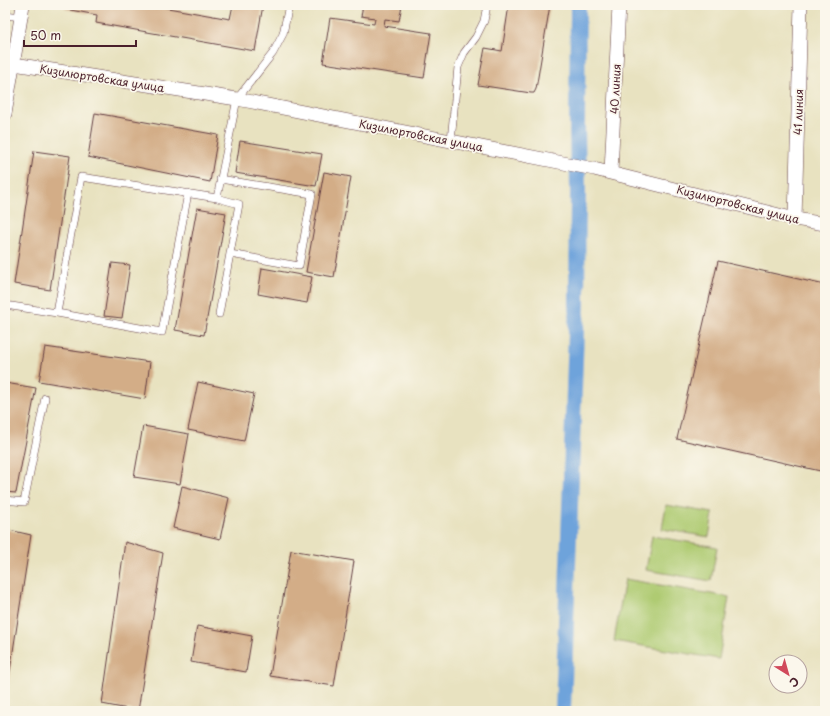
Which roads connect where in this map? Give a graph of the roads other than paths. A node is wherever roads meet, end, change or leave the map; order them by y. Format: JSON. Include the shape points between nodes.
{"nodes":[{"id":1,"x":289,"y":5,"type":"edge"},
{"id":2,"x":487,"y":5,"type":"edge"},
{"id":3,"x":619,"y":5,"type":"edge"},
{"id":4,"x":801,"y":5,"type":"edge"},
{"id":5,"x":22,"y":11,"type":"edge"},
{"id":6,"x":5,"y":15,"type":"edge"},
{"id":7,"x":9,"y":63,"type":"edge"},
{"id":8,"x":237,"y":99,"type":"junction"},
{"id":9,"x":5,"y":114,"type":"edge"},
{"id":10,"x":451,"y":141,"type":"junction"},
{"id":11,"x":611,"y":172,"type":"junction"},
{"id":12,"x":220,"y":179,"type":"junction"},
{"id":13,"x":188,"y":194,"type":"junction"},
{"id":14,"x":217,"y":198,"type":"junction"},
{"id":15,"x":795,"y":219,"type":"junction"},
{"id":16,"x":825,"y":224,"type":"edge"},
{"id":17,"x":230,"y":254,"type":"junction"},
{"id":18,"x":5,"y":305,"type":"edge"},
{"id":19,"x":57,"y":313,"type":"junction"},
{"id":20,"x":219,"y":314,"type":"dead end"},
{"id":21,"x":45,"y":398,"type":"dead end"},
{"id":22,"x":5,"y":500,"type":"edge"}],
"edges":[{"from":1,"to":8,"type":"lane","via":[[283,34],[273,53]]},
{"from":2,"to":10,"type":"lane","via":[[484,21],[458,66]]},
{"from":3,"to":11,"type":"street","name":"40 линия"},
{"from":4,"to":15,"type":"street","name":"41 линия"},
{"from":5,"to":6,"type":"lane"},
{"from":5,"to":7,"type":"street"},
{"from":7,"to":8,"type":"street","name":"Кизилюртовская улица"},
{"from":7,"to":9,"type":"street"},
{"from":8,"to":10,"type":"street","name":"Кизилюртовская улица"},
{"from":8,"to":12,"type":"lane"},
{"from":10,"to":11,"type":"street","name":"Кизилюртовская улица"},
{"from":11,"to":15,"type":"street","name":"Кизилюртовская улица"},
{"from":12,"to":14,"type":"lane"},
{"from":12,"to":17,"type":"lane","via":[[312,194],[299,266]]},
{"from":13,"to":14,"type":"lane"},
{"from":13,"to":19,"type":"lane","via":[[81,177]]},
{"from":13,"to":19,"type":"lane","via":[[162,332]]},
{"from":14,"to":17,"type":"lane","via":[[239,204]]},
{"from":15,"to":16,"type":"street","name":"Кизилюртовская улица"},
{"from":17,"to":20,"type":"lane"},
{"from":18,"to":19,"type":"lane"},
{"from":21,"to":22,"type":"lane","via":[[24,502]]}]}
